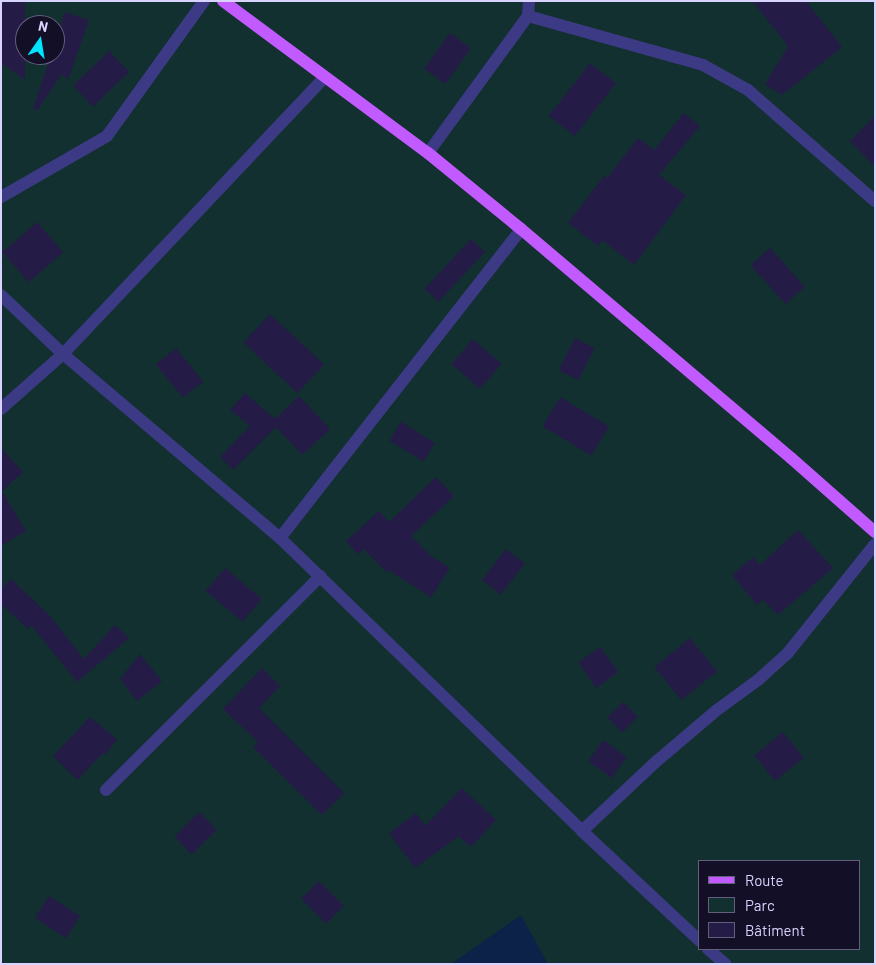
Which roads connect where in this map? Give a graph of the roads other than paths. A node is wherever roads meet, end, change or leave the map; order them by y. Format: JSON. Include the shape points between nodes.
{"nodes":[{"id":1,"x":204,"y":1,"type":"edge"},
{"id":2,"x":223,"y":1,"type":"edge"},
{"id":3,"x":529,"y":1,"type":"edge"},
{"id":4,"x":528,"y":16,"type":"junction"},
{"id":5,"x":324,"y":78,"type":"junction"},
{"id":6,"x":428,"y":154,"type":"junction"},
{"id":7,"x":1,"y":197,"type":"edge"},
{"id":8,"x":875,"y":201,"type":"edge"},
{"id":9,"x":521,"y":229,"type":"junction"},
{"id":10,"x":1,"y":295,"type":"edge"},
{"id":11,"x":63,"y":354,"type":"junction"},
{"id":12,"x":1,"y":409,"type":"edge"},
{"id":13,"x":875,"y":532,"type":"edge"},
{"id":14,"x":280,"y":538,"type":"junction"},
{"id":15,"x":875,"y":544,"type":"edge"},
{"id":16,"x":321,"y":576,"type":"junction"},
{"id":17,"x":106,"y":790,"type":"dead end"},
{"id":18,"x":582,"y":831,"type":"junction"},
{"id":19,"x":698,"y":939,"type":"edge"},
{"id":20,"x":709,"y":950,"type":"edge"},
{"id":21,"x":725,"y":964,"type":"edge"}],
"edges":[{"from":1,"to":7,"type":"street","via":[[107,136]]},
{"from":2,"to":5,"type":"main road"},
{"from":3,"to":4,"type":"street"},
{"from":4,"to":6,"type":"street"},
{"from":4,"to":8,"type":"street","via":[[703,65],[748,90]]},
{"from":5,"to":6,"type":"main road"},
{"from":5,"to":11,"type":"street"},
{"from":6,"to":9,"type":"main road"},
{"from":9,"to":13,"type":"main road"},
{"from":9,"to":14,"type":"street"},
{"from":10,"to":11,"type":"street"},
{"from":11,"to":12,"type":"street"},
{"from":11,"to":14,"type":"street"},
{"from":14,"to":16,"type":"street"},
{"from":15,"to":18,"type":"street","via":[[787,654],[658,760]]},
{"from":16,"to":17,"type":"street"},
{"from":16,"to":18,"type":"street"},
{"from":18,"to":19,"type":"street"},
{"from":20,"to":21,"type":"street"}]}
